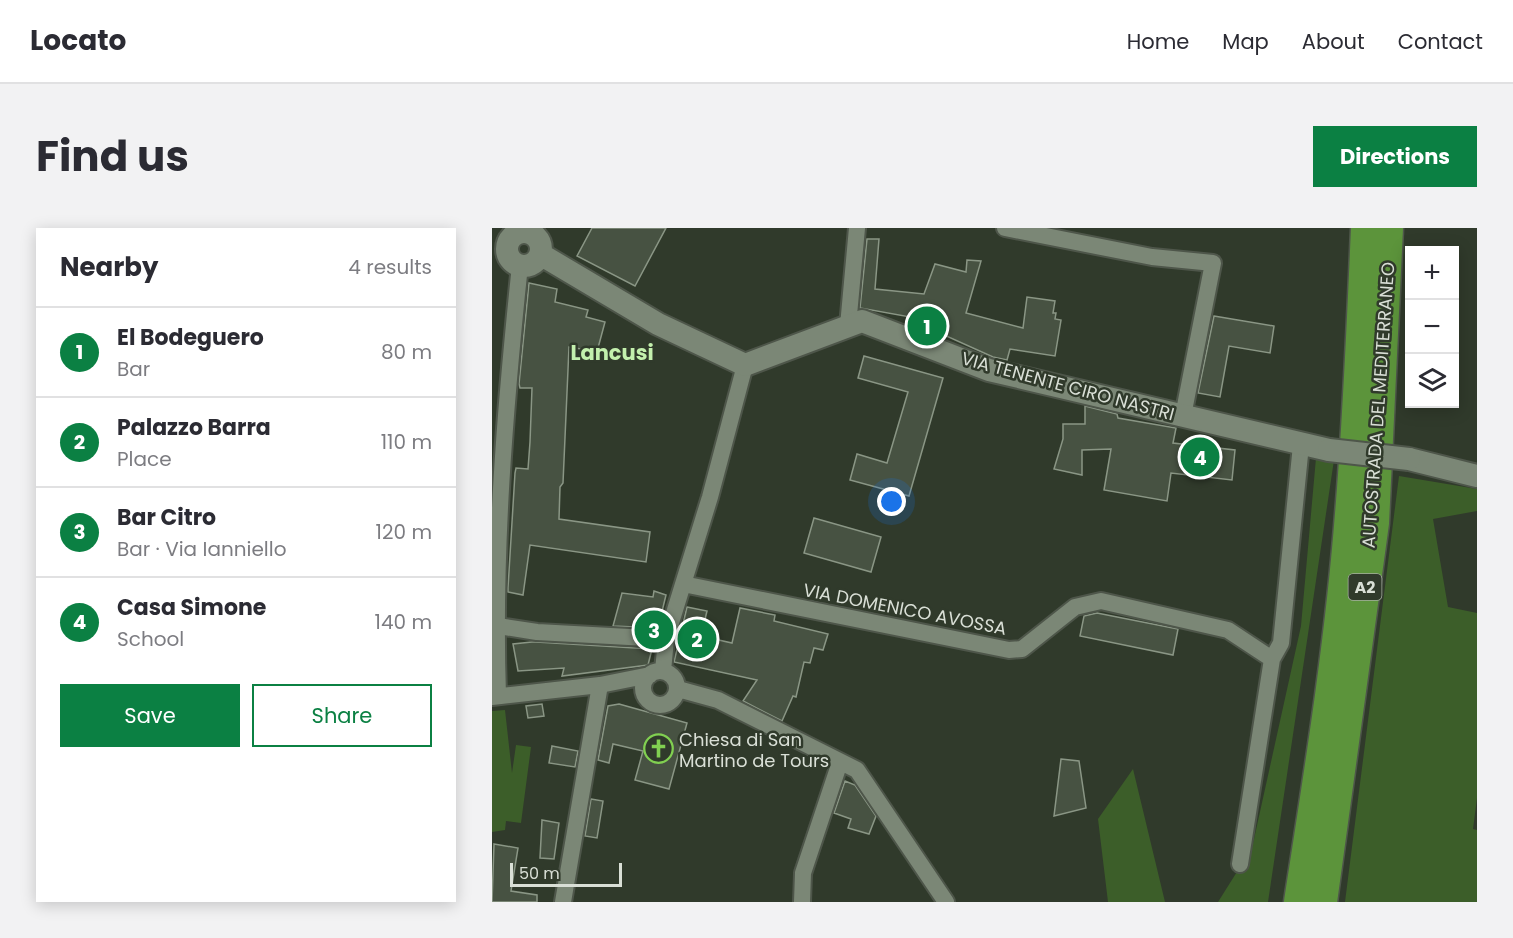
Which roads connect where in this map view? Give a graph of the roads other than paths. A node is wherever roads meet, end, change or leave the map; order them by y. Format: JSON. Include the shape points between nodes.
{"nodes":[{"id":1,"x":857,"y":228,"type":"edge"},
{"id":2,"x":1005,"y":228,"type":"edge"},
{"id":3,"x":1353,"y":228,"type":"edge"},
{"id":4,"x":1366,"y":228,"type":"edge"},
{"id":5,"x":1388,"y":228,"type":"edge"},
{"id":6,"x":519,"y":230,"type":"edge"},
{"id":7,"x":540,"y":254,"type":"junction"},
{"id":8,"x":507,"y":256,"type":"edge"},
{"id":9,"x":848,"y":327,"type":"junction"},
{"id":10,"x":745,"y":365,"type":"junction"},
{"id":11,"x":1183,"y":416,"type":"junction"},
{"id":12,"x":498,"y":424,"type":"edge"},
{"id":13,"x":1301,"y":445,"type":"junction"},
{"id":14,"x":1477,"y":476,"type":"edge"},
{"id":15,"x":1350,"y":516,"type":"junction"},
{"id":16,"x":683,"y":584,"type":"junction"},
{"id":17,"x":494,"y":625,"type":"edge"},
{"id":18,"x":666,"y":639,"type":"junction"},
{"id":19,"x":1272,"y":659,"type":"junction"},
{"id":20,"x":656,"y":673,"type":"junction"},
{"id":21,"x":600,"y":685,"type":"junction"},
{"id":22,"x":678,"y":689,"type":"junction"},
{"id":23,"x":645,"y":694,"type":"junction"},
{"id":24,"x":495,"y":697,"type":"edge"},
{"id":25,"x":840,"y":762,"type":"junction"},
{"id":26,"x":1240,"y":864,"type":"dead end"},
{"id":27,"x":563,"y":902,"type":"edge"},
{"id":28,"x":802,"y":902,"type":"edge"},
{"id":29,"x":946,"y":902,"type":"edge"},
{"id":30,"x":1299,"y":902,"type":"edge"},
{"id":31,"x":1322,"y":902,"type":"edge"}],
"edges":[{"from":1,"to":9,"type":"street"},
{"from":2,"to":11,"type":"street","via":[[1152,257],[1213,263]]},
{"from":3,"to":15,"type":"highway","via":[[1344,469]]},
{"from":4,"to":15,"type":"highway","name":"AUTOSTRADA DEL MEDITERRANEO","number":"A2"},
{"from":5,"to":31,"type":"highway","name":"AUTOSTRADA DEL MEDITERRANEO","number":"A2","via":[[1374,523]]},
{"from":6,"to":7,"type":"street","via":[[538,239]]},
{"from":6,"to":8,"type":"street","via":[[511,238]]},
{"from":7,"to":8,"type":"street","via":[[535,262]]},
{"from":7,"to":10,"type":"street","via":[[658,324]]},
{"from":8,"to":12,"type":"street"},
{"from":9,"to":10,"type":"street","name":"VIA TENENTE CIRO NASTRI"},
{"from":9,"to":11,"type":"street","name":"VIA TENENTE CIRO NASTRI","via":[[862,321],[989,370]]},
{"from":10,"to":16,"type":"street"},
{"from":11,"to":13,"type":"street","name":"VIA TENENTE CIRO NASTRI"},
{"from":12,"to":17,"type":"street"},
{"from":13,"to":14,"type":"street","name":"VIA TENENTE CIRO NASTRI","bridge":true,"via":[[1409,459]]},
{"from":13,"to":19,"type":"street","via":[[1281,643]]},
{"from":15,"to":30,"type":"highway","name":"AUTOSTRADA DEL MEDITERRANEO","number":"A2","via":[[1323,750]]},
{"from":16,"to":18,"type":"street"},
{"from":16,"to":19,"type":"street","name":"VIA DOMENICO AVOSSA","via":[[1009,650],[1022,649],[1075,607],[1101,601],[1228,630]]},
{"from":17,"to":18,"type":"street","via":[[537,632]]},
{"from":17,"to":24,"type":"street"},
{"from":18,"to":20,"type":"street"},
{"from":19,"to":26,"type":"street"},
{"from":20,"to":21,"type":"street"},
{"from":20,"to":22,"type":"street","via":[[672,676]]},
{"from":20,"to":23,"type":"street","via":[[644,684]]},
{"from":21,"to":23,"type":"street"},
{"from":21,"to":24,"type":"street"},
{"from":21,"to":27,"type":"street"},
{"from":22,"to":23,"type":"street","via":[[673,699],[663,705],[652,703]]},
{"from":22,"to":25,"type":"street","via":[[718,700]]},
{"from":25,"to":28,"type":"street","via":[[803,873]]},
{"from":25,"to":29,"type":"street","via":[[857,770]]}]}
